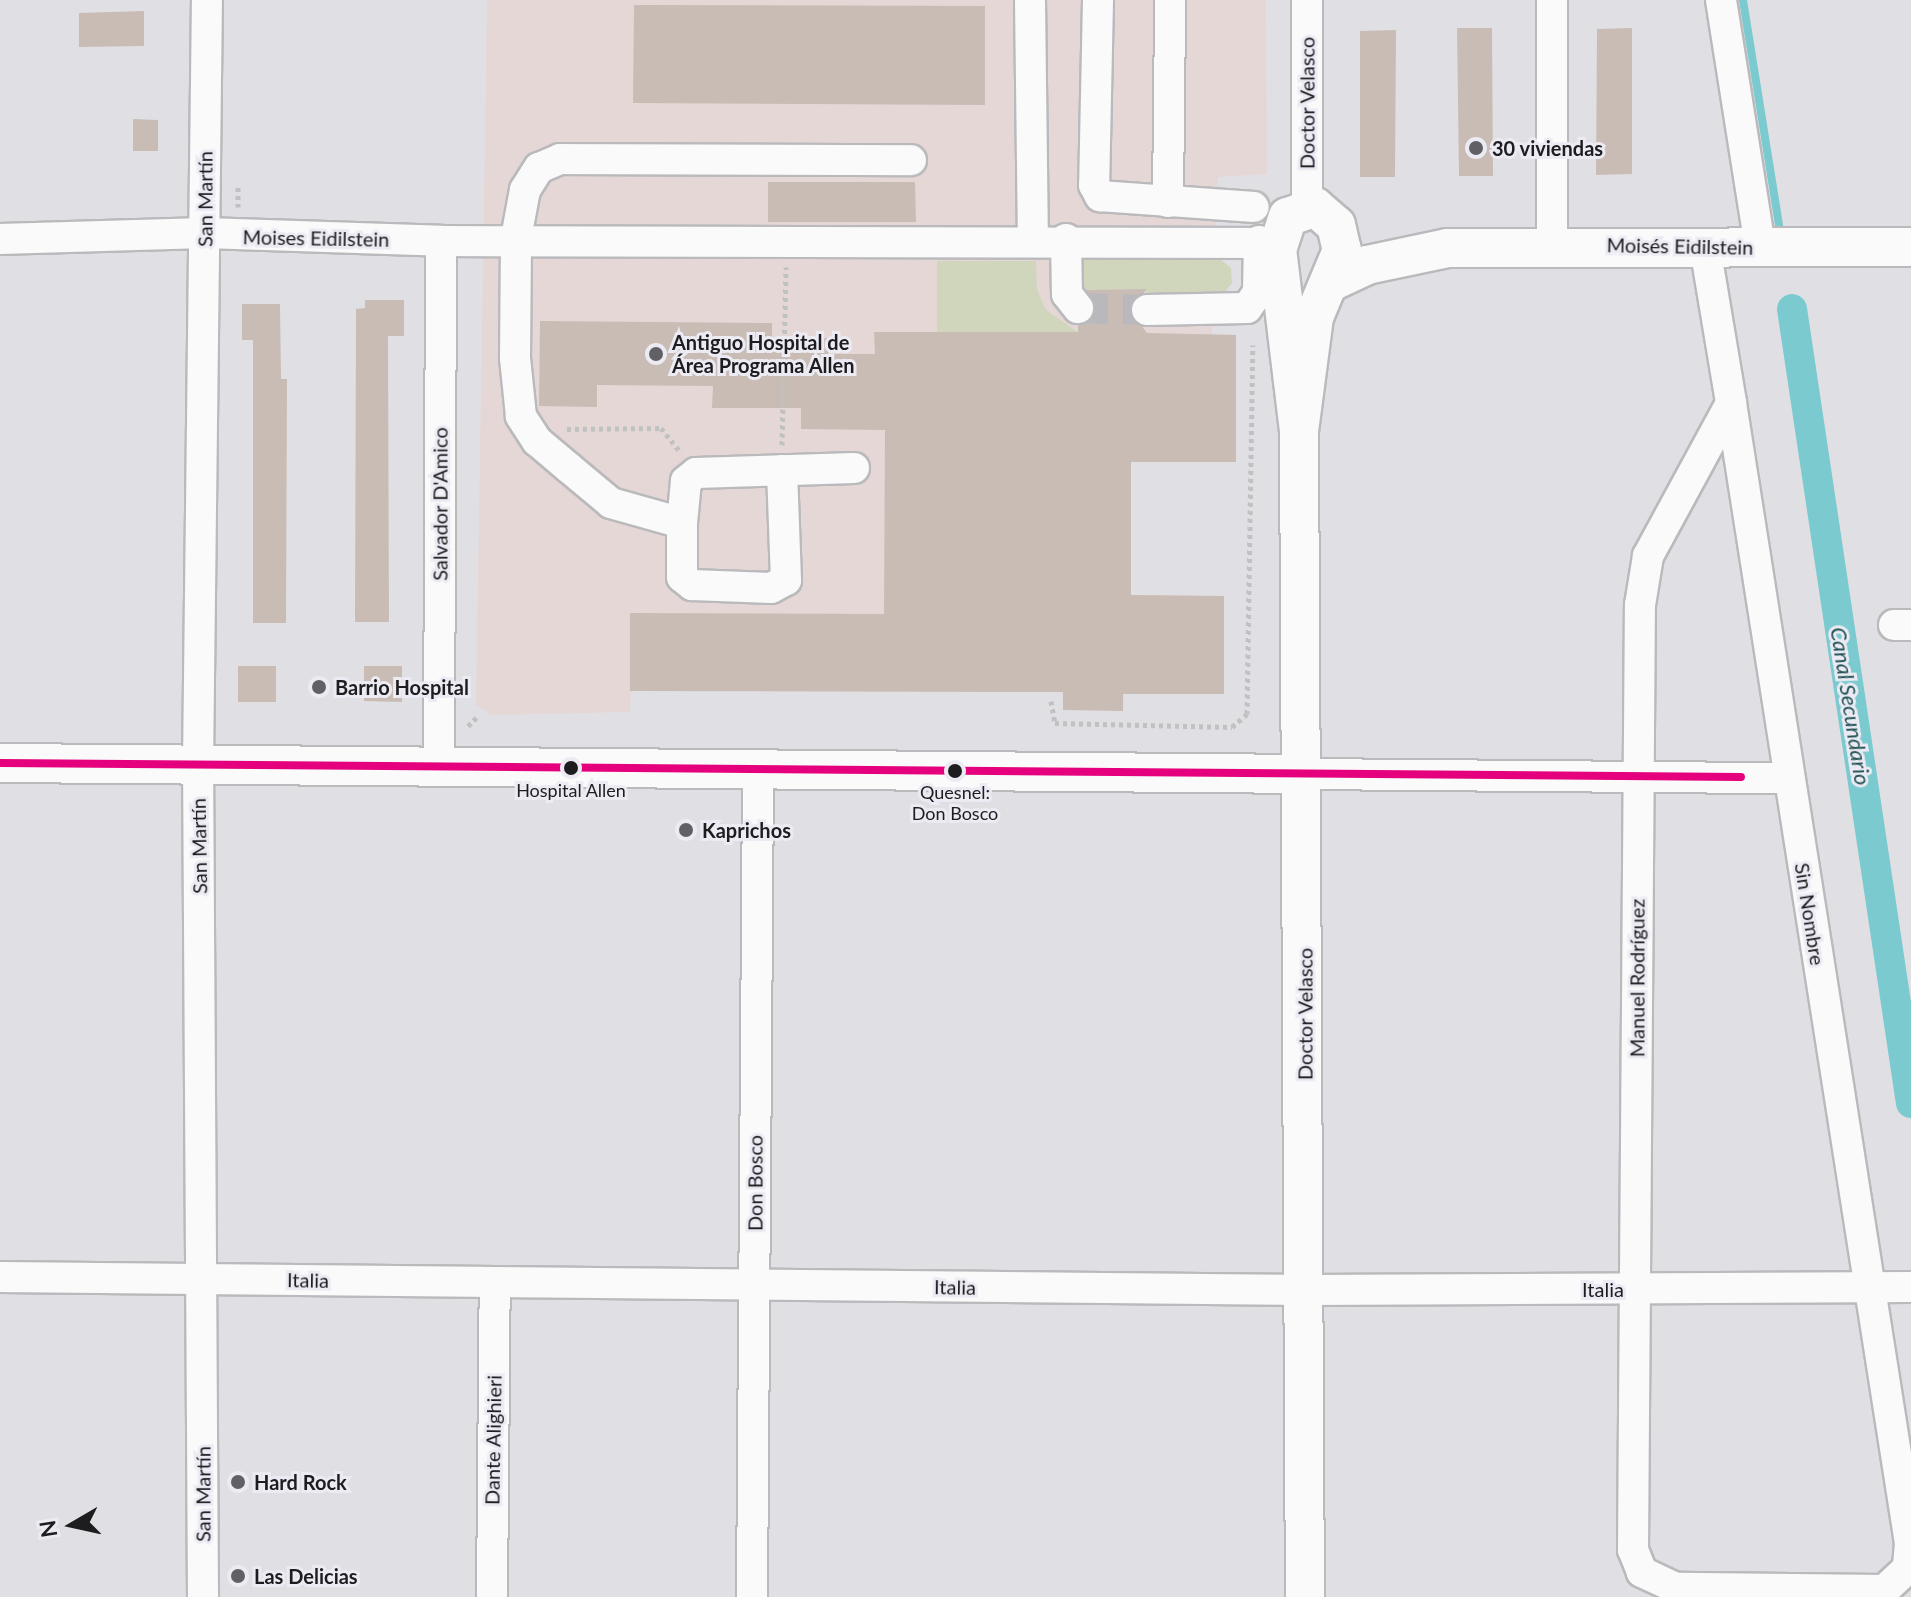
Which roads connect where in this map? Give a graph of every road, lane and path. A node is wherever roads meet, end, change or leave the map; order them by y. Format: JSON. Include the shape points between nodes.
{"nodes":[{"id":1,"x":207,"y":0,"type":"edge"},
{"id":2,"x":1030,"y":0,"type":"edge"},
{"id":3,"x":1098,"y":0,"type":"edge"},
{"id":4,"x":1170,"y":0,"type":"edge"},
{"id":5,"x":1307,"y":0,"type":"edge"},
{"id":6,"x":1552,"y":0,"type":"edge"},
{"id":7,"x":1721,"y":0,"type":"edge"},
{"id":8,"x":911,"y":160,"type":"dead end"},
{"id":9,"x":1168,"y":202,"type":"junction"},
{"id":10,"x":1254,"y":207,"type":"dead end"},
{"id":11,"x":1320,"y":213,"type":"junction"},
{"id":12,"x":205,"y":233,"type":"junction"},
{"id":13,"x":516,"y":238,"type":"junction"},
{"id":14,"x":0,"y":239,"type":"edge"},
{"id":15,"x":1066,"y":239,"type":"junction"},
{"id":16,"x":787,"y":240,"type":"junction"},
{"id":17,"x":1033,"y":240,"type":"junction"},
{"id":18,"x":441,"y":241,"type":"junction"},
{"id":19,"x":1552,"y":244,"type":"junction"},
{"id":20,"x":1705,"y":247,"type":"junction"},
{"id":21,"x":1760,"y":247,"type":"junction"},
{"id":22,"x":1911,"y":247,"type":"edge"},
{"id":23,"x":1448,"y":248,"type":"junction"},
{"id":24,"x":1272,"y":251,"type":"junction"},
{"id":25,"x":1329,"y":285,"type":"junction"},
{"id":26,"x":1078,"y":308,"type":"dead end"},
{"id":27,"x":1247,"y":308,"type":"junction"},
{"id":28,"x":1147,"y":310,"type":"tunnel mouth"},
{"id":29,"x":1731,"y":403,"type":"junction"},
{"id":30,"x":530,"y":430,"type":"junction"},
{"id":31,"x":1299,"y":431,"type":"junction"},
{"id":32,"x":854,"y":468,"type":"dead end"},
{"id":33,"x":782,"y":470,"type":"junction"},
{"id":34,"x":696,"y":473,"type":"junction"},
{"id":35,"x":682,"y":523,"type":"junction"},
{"id":36,"x":1051,"y":701,"type":"dead end"},
{"id":37,"x":0,"y":763,"type":"edge"},
{"id":38,"x":198,"y":765,"type":"junction"},
{"id":39,"x":439,"y":767,"type":"junction"},
{"id":40,"x":758,"y":769,"type":"junction"},
{"id":41,"x":1304,"y":774,"type":"junction"},
{"id":42,"x":1638,"y":776,"type":"junction"},
{"id":43,"x":1789,"y":778,"type":"junction"},
{"id":44,"x":0,"y":1277,"type":"edge"},
{"id":45,"x":205,"y":1279,"type":"junction"},
{"id":46,"x":495,"y":1282,"type":"junction"},
{"id":47,"x":754,"y":1285,"type":"junction"},
{"id":48,"x":1869,"y":1287,"type":"junction"},
{"id":49,"x":1911,"y":1287,"type":"edge"},
{"id":50,"x":1635,"y":1289,"type":"junction"},
{"id":51,"x":1305,"y":1290,"type":"junction"},
{"id":52,"x":1642,"y":1572,"type":"joint"},
{"id":53,"x":203,"y":1597,"type":"edge"},
{"id":54,"x":492,"y":1597,"type":"edge"},
{"id":55,"x":752,"y":1597,"type":"edge"},
{"id":56,"x":1305,"y":1597,"type":"edge"}],
"edges":[{"from":1,"to":12,"type":"street","name":"San Martín"},
{"from":2,"to":17,"type":"street"},
{"from":3,"to":9,"type":"street","via":[[1094,185],[1108,200]]},
{"from":4,"to":9,"type":"street"},
{"from":5,"to":11,"type":"street","name":"Doctor Velasco"},
{"from":6,"to":19,"type":"street"},
{"from":7,"to":21,"type":"street"},
{"from":8,"to":13,"type":"street","via":[[560,159],[539,168],[525,190]]},
{"from":9,"to":10,"type":"street"},
{"from":11,"to":23,"type":"main road","name":"Moisés Eidilstein","via":[[1359,233]]},
{"from":11,"to":24,"type":"main road","via":[[1288,217]]},
{"from":11,"to":25,"type":"main road","name":"Doctor Velasco","via":[[1342,250]]},
{"from":12,"to":14,"type":"street","name":"Moises Eidilstein"},
{"from":12,"to":18,"type":"street","name":"Moises Eidilstein"},
{"from":12,"to":38,"type":"street","name":"San Martín"},
{"from":13,"to":16,"type":"street","name":"Moises Eidilstein"},
{"from":13,"to":18,"type":"street","name":"Moises Eidilstein"},
{"from":13,"to":30,"type":"street","via":[[515,358],[521,416]]},
{"from":15,"to":17,"type":"street","name":"Moises Eidilstein"},
{"from":15,"to":24,"type":"street","name":"Moises Eidilstein"},
{"from":15,"to":26,"type":"street","via":[[1067,294]]},
{"from":16,"to":17,"type":"street","name":"Moises Eidilstein"},
{"from":16,"to":33,"type":"path"},
{"from":18,"to":39,"type":"street","name":"Salvador D'Amico"},
{"from":19,"to":20,"type":"main road","name":"Moisés Eidilstein"},
{"from":19,"to":23,"type":"main road","name":"Moisés Eidilstein"},
{"from":20,"to":21,"type":"main road","name":"Moisés Eidilstein"},
{"from":20,"to":29,"type":"street","name":"Sin Nombre"},
{"from":21,"to":22,"type":"main road","name":"Moisés Eidilstein"},
{"from":23,"to":25,"type":"main road","name":"Moisés Eidilstein","via":[[1367,265]]},
{"from":24,"to":25,"type":"main road","via":[[1288,285],[1302,293]]},
{"from":24,"to":27,"type":"street"},
{"from":24,"to":31,"type":"main road","name":"Doctor Velasco"},
{"from":25,"to":31,"type":"main road","name":"Doctor Velasco","via":[[1314,317]]},
{"from":27,"to":28,"type":"street"},
{"from":27,"to":36,"type":"path","via":[[1253,347],[1247,714],[1232,727],[1055,723]]},
{"from":29,"to":42,"type":"street","name":"Manuel Rodríguez","via":[[1648,556],[1640,605]]},
{"from":29,"to":43,"type":"street","name":"Sin Nombre"},
{"from":30,"to":34,"type":"path","via":[[661,428]]},
{"from":30,"to":35,"type":"street","via":[[611,503]]},
{"from":31,"to":41,"type":"main road","name":"Doctor Velasco"},
{"from":32,"to":33,"type":"street"},
{"from":33,"to":34,"type":"street"},
{"from":33,"to":35,"type":"street","via":[[786,580],[771,588],[692,585],[682,577]]},
{"from":34,"to":35,"type":"street","via":[[686,481]]},
{"from":37,"to":38,"type":"main road"},
{"from":38,"to":39,"type":"main road"},
{"from":38,"to":45,"type":"street","name":"San Martín"},
{"from":39,"to":40,"type":"main road"},
{"from":40,"to":41,"type":"main road"},
{"from":40,"to":47,"type":"street","name":"Don Bosco"},
{"from":41,"to":42,"type":"street"},
{"from":41,"to":51,"type":"main road","name":"Doctor Velasco"},
{"from":42,"to":43,"type":"street"},
{"from":42,"to":50,"type":"street","name":"Manuel Rodríguez"},
{"from":43,"to":48,"type":"street","name":"Sin Nombre"},
{"from":44,"to":45,"type":"street","name":"Italia"},
{"from":45,"to":46,"type":"street","name":"Italia"},
{"from":45,"to":53,"type":"street","name":"San Martín"},
{"from":46,"to":47,"type":"street","name":"Italia"},
{"from":46,"to":54,"type":"street","name":"Dante Alighieri"},
{"from":47,"to":51,"type":"street","name":"Italia"},
{"from":47,"to":55,"type":"street","name":"Don Bosco"},
{"from":48,"to":49,"type":"street","name":"Italia"},
{"from":48,"to":50,"type":"street","name":"Italia"},
{"from":48,"to":52,"type":"street","name":"Sin Nombre","via":[[1910,1543],[1901,1579],[1875,1591],[1676,1588]]},
{"from":50,"to":51,"type":"street","name":"Italia"},
{"from":50,"to":52,"type":"street","name":"Manuel Rodríguez","via":[[1632,1538]]},
{"from":51,"to":56,"type":"main road","name":"Doctor Velasco"}]}
